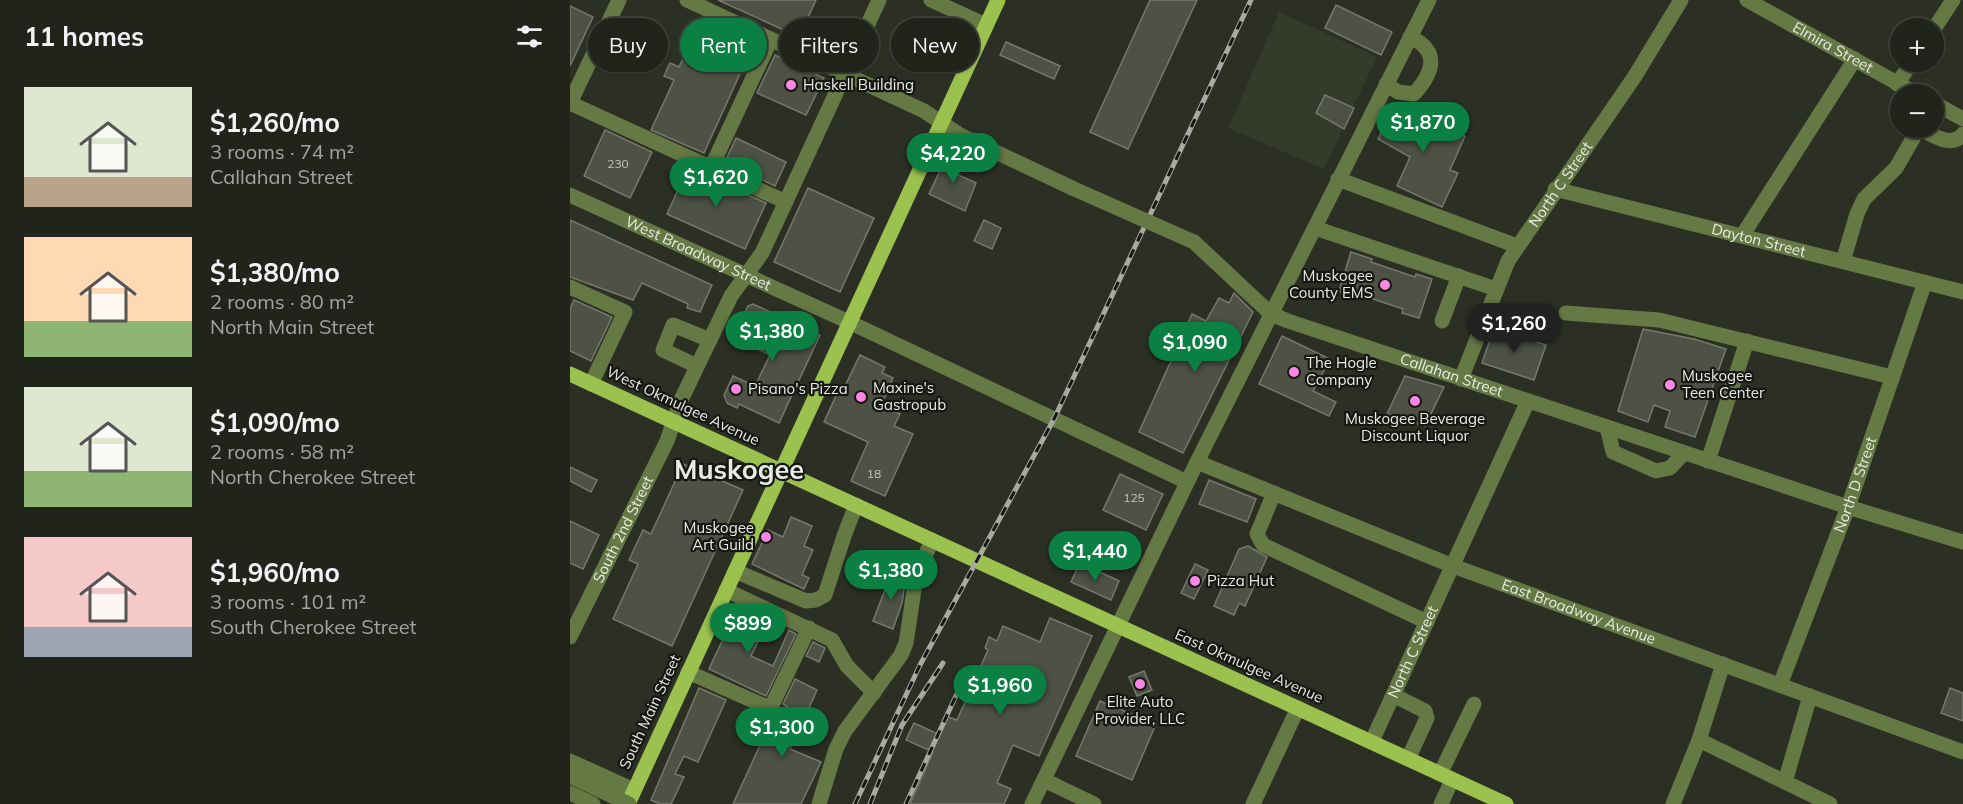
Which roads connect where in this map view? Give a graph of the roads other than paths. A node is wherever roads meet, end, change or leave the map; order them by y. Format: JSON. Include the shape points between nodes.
{"nodes":[{"id":1,"x":619,"y":0,"type":"edge"},
{"id":2,"x":687,"y":0,"type":"edge"},
{"id":3,"x":879,"y":0,"type":"edge"},
{"id":4,"x":931,"y":0,"type":"edge"},
{"id":5,"x":998,"y":0,"type":"edge"},
{"id":6,"x":1429,"y":0,"type":"edge"},
{"id":7,"x":1682,"y":0,"type":"edge"},
{"id":8,"x":1747,"y":0,"type":"edge"},
{"id":9,"x":1953,"y":0,"type":"edge"},
{"id":10,"x":1941,"y":18,"type":"edge"},
{"id":11,"x":986,"y":24,"type":"junction"},
{"id":12,"x":1410,"y":38,"type":"junction"},
{"id":13,"x":771,"y":39,"type":"junction"},
{"id":14,"x":1855,"y":58,"type":"junction"},
{"id":15,"x":1905,"y":72,"type":"edge"},
{"id":16,"x":845,"y":74,"type":"junction"},
{"id":17,"x":1386,"y":84,"type":"junction"},
{"id":18,"x":1897,"y":84,"type":"joint"},
{"id":19,"x":572,"y":95,"type":"edge"},
{"id":20,"x":1944,"y":109,"type":"edge"},
{"id":21,"x":1963,"y":119,"type":"edge"},
{"id":22,"x":941,"y":122,"type":"junction"},
{"id":23,"x":1963,"y":134,"type":"edge"},
{"id":24,"x":1913,"y":138,"type":"edge"},
{"id":25,"x":1943,"y":138,"type":"edge"},
{"id":26,"x":711,"y":168,"type":"junction"},
{"id":27,"x":1338,"y":179,"type":"junction"},
{"id":28,"x":1555,"y":189,"type":"junction"},
{"id":29,"x":570,"y":195,"type":"edge"},
{"id":30,"x":786,"y":202,"type":"junction"},
{"id":31,"x":1315,"y":228,"type":"junction"},
{"id":32,"x":1742,"y":236,"type":"junction"},
{"id":33,"x":1517,"y":246,"type":"junction"},
{"id":34,"x":1843,"y":261,"type":"junction"},
{"id":35,"x":746,"y":275,"type":"junction"},
{"id":36,"x":1459,"y":276,"type":"junction"},
{"id":37,"x":1925,"y":282,"type":"junction"},
{"id":38,"x":570,"y":287,"type":"edge"},
{"id":39,"x":1496,"y":289,"type":"junction"},
{"id":40,"x":1963,"y":292,"type":"edge"},
{"id":41,"x":1566,"y":313,"type":"dead end"},
{"id":42,"x":1271,"y":314,"type":"junction"},
{"id":43,"x":1442,"y":321,"type":"dead end"},
{"id":44,"x":849,"y":322,"type":"junction"},
{"id":45,"x":710,"y":340,"type":"junction"},
{"id":46,"x":1747,"y":341,"type":"junction"},
{"id":47,"x":697,"y":366,"type":"junction"},
{"id":48,"x":570,"y":374,"type":"edge"},
{"id":49,"x":1892,"y":377,"type":"junction"},
{"id":50,"x":1461,"y":379,"type":"junction"},
{"id":51,"x":591,"y":384,"type":"junction"},
{"id":52,"x":1528,"y":401,"type":"junction"},
{"id":53,"x":674,"y":422,"type":"junction"},
{"id":54,"x":1607,"y":427,"type":"junction"},
{"id":55,"x":1684,"y":453,"type":"junction"},
{"id":56,"x":1708,"y":461,"type":"junction"},
{"id":57,"x":1197,"y":462,"type":"junction"},
{"id":58,"x":780,"y":471,"type":"junction"},
{"id":59,"x":1188,"y":482,"type":"junction"},
{"id":60,"x":1274,"y":494,"type":"junction"},
{"id":61,"x":856,"y":505,"type":"junction"},
{"id":62,"x":1848,"y":507,"type":"junction"},
{"id":63,"x":932,"y":540,"type":"junction"},
{"id":64,"x":1963,"y":542,"type":"edge"},
{"id":65,"x":977,"y":561,"type":"joint"},
{"id":66,"x":1453,"y":566,"type":"junction"},
{"id":67,"x":735,"y":571,"type":"junction"},
{"id":68,"x":726,"y":590,"type":"junction"},
{"id":69,"x":1427,"y":622,"type":"junction"},
{"id":70,"x":1118,"y":626,"type":"junction"},
{"id":71,"x":808,"y":628,"type":"junction"},
{"id":72,"x":570,"y":637,"type":"edge"},
{"id":73,"x":1723,"y":664,"type":"junction"},
{"id":74,"x":688,"y":672,"type":"junction"},
{"id":75,"x":1780,"y":685,"type":"junction"},
{"id":76,"x":874,"y":693,"type":"junction"},
{"id":77,"x":1393,"y":695,"type":"junction"},
{"id":78,"x":1810,"y":696,"type":"junction"},
{"id":79,"x":1474,"y":704,"type":"dead end"},
{"id":80,"x":1298,"y":708,"type":"junction"},
{"id":81,"x":1698,"y":740,"type":"junction"},
{"id":82,"x":1372,"y":741,"type":"junction"},
{"id":83,"x":1963,"y":752,"type":"edge"},
{"id":84,"x":1408,"y":759,"type":"junction"},
{"id":85,"x":570,"y":761,"type":"edge"},
{"id":86,"x":570,"y":776,"type":"edge"},
{"id":87,"x":1446,"y":777,"type":"junction"},
{"id":88,"x":1044,"y":780,"type":"junction"},
{"id":89,"x":1785,"y":782,"type":"junction"},
{"id":90,"x":570,"y":793,"type":"edge"},
{"id":91,"x":630,"y":799,"type":"edge"},
{"id":92,"x":1808,"y":800,"type":"edge"},
{"id":93,"x":593,"y":804,"type":"edge"},
{"id":94,"x":819,"y":804,"type":"edge"},
{"id":95,"x":1032,"y":804,"type":"edge"},
{"id":96,"x":1094,"y":804,"type":"edge"},
{"id":97,"x":1252,"y":804,"type":"edge"},
{"id":98,"x":1441,"y":804,"type":"edge"},
{"id":99,"x":1506,"y":804,"type":"edge"},
{"id":100,"x":1673,"y":804,"type":"edge"},
{"id":101,"x":1830,"y":804,"type":"edge"}],
"edges":[{"from":1,"to":19,"type":"street"},
{"from":2,"to":13,"type":"street","name":"Callahan Street"},
{"from":3,"to":16,"type":"street","name":"South 2nd Street"},
{"from":4,"to":11,"type":"street"},
{"from":5,"to":11,"type":"main road","name":"South Main Street"},
{"from":6,"to":12,"type":"street"},
{"from":7,"to":28,"type":"street","name":"North C Street","via":[[1635,76]]},
{"from":8,"to":14,"type":"street","name":"Elmira Street"},
{"from":9,"to":10,"type":"street"},
{"from":11,"to":22,"type":"main road","name":"South Main Street"},
{"from":12,"to":17,"type":"street"},
{"from":12,"to":17,"type":"street","via":[[1429,51],[1431,65],[1426,81],[1414,94],[1398,92]]},
{"from":13,"to":16,"type":"street","name":"Callahan Street"},
{"from":13,"to":26,"type":"street"},
{"from":14,"to":18,"type":"street","name":"Elmira Street"},
{"from":14,"to":32,"type":"street"},
{"from":15,"to":18,"type":"street"},
{"from":16,"to":22,"type":"street","name":"Callahan Street"},
{"from":16,"to":30,"type":"street","name":"South 2nd Street"},
{"from":17,"to":27,"type":"street"},
{"from":19,"to":26,"type":"street"},
{"from":20,"to":21,"type":"street"},
{"from":22,"to":42,"type":"street","name":"Callahan Street","bridge":true,"via":[[960,135],[1194,242]]},
{"from":22,"to":44,"type":"main road","name":"South Main Street"},
{"from":23,"to":25,"type":"street","via":[[1950,141]]},
{"from":24,"to":34,"type":"street","via":[[1896,168],[1864,199]]},
{"from":26,"to":30,"type":"street"},
{"from":27,"to":31,"type":"street"},
{"from":27,"to":33,"type":"street"},
{"from":28,"to":32,"type":"street","name":"Dayton Street"},
{"from":28,"to":33,"type":"street","name":"North C Street"},
{"from":29,"to":35,"type":"street","name":"West Broadway Street"},
{"from":30,"to":35,"type":"street","name":"South 2nd Street","via":[[762,253]]},
{"from":31,"to":36,"type":"street"},
{"from":31,"to":42,"type":"street"},
{"from":32,"to":34,"type":"street","name":"Dayton Street"},
{"from":33,"to":39,"type":"street","name":"North C Street"},
{"from":34,"to":37,"type":"street","name":"Dayton Street"},
{"from":35,"to":44,"type":"street","name":"West Broadway Street"},
{"from":35,"to":45,"type":"street","name":"South 2nd Street"},
{"from":36,"to":39,"type":"street"},
{"from":36,"to":43,"type":"street"},
{"from":37,"to":40,"type":"street","name":"Dayton Street"},
{"from":37,"to":49,"type":"street","name":"North D Street"},
{"from":38,"to":51,"type":"street","via":[[625,312]]},
{"from":39,"to":50,"type":"street","name":"North C Street"},
{"from":41,"to":46,"type":"street","via":[[1659,320]]},
{"from":42,"to":50,"type":"street","name":"Callahan Street"},
{"from":42,"to":57,"type":"street"},
{"from":44,"to":58,"type":"main road","name":"South Main Street"},
{"from":44,"to":59,"type":"street","name":"West Broadway Street"},
{"from":45,"to":47,"type":"street","name":"South 2nd Street"},
{"from":45,"to":47,"type":"street","via":[[674,325],[663,350]]},
{"from":46,"to":49,"type":"street"},
{"from":46,"to":56,"type":"street"},
{"from":47,"to":53,"type":"street","name":"South 2nd Street"},
{"from":48,"to":51,"type":"main road","name":"West Okmulgee Avenue"},
{"from":49,"to":62,"type":"street","name":"North D Street"},
{"from":50,"to":52,"type":"street","name":"Callahan Street"},
{"from":51,"to":53,"type":"main road","name":"West Okmulgee Avenue"},
{"from":52,"to":54,"type":"street","name":"Callahan Street"},
{"from":52,"to":66,"type":"street","name":"North C Street"},
{"from":53,"to":58,"type":"main road","name":"West Okmulgee Avenue"},
{"from":53,"to":72,"type":"street","name":"South 2nd Street"},
{"from":54,"to":55,"type":"street","name":"Callahan Street"},
{"from":54,"to":55,"type":"street","via":[[1613,452],[1656,471],[1670,468]]},
{"from":55,"to":56,"type":"street","name":"Callahan Street"},
{"from":56,"to":62,"type":"street","name":"Callahan Street"},
{"from":57,"to":59,"type":"street"},
{"from":57,"to":60,"type":"street","name":"East Broadway Avenue"},
{"from":58,"to":61,"type":"main road","name":"West Okmulgee Avenue"},
{"from":58,"to":67,"type":"main road","name":"South Main Street"},
{"from":59,"to":70,"type":"street"},
{"from":60,"to":66,"type":"street","name":"East Broadway Avenue"},
{"from":60,"to":69,"type":"street","via":[[1257,534],[1263,545]]},
{"from":61,"to":63,"type":"main road","name":"West Okmulgee Avenue"},
{"from":61,"to":67,"type":"street","via":[[825,595],[816,600],[806,601]]},
{"from":62,"to":64,"type":"street","name":"Callahan Street"},
{"from":62,"to":75,"type":"street","name":"North D Street"},
{"from":63,"to":65,"type":"main road","name":"West Okmulgee Avenue"},
{"from":63,"to":76,"type":"street","via":[[916,577],[902,656]]},
{"from":65,"to":70,"type":"main road","name":"East Okmulgee Avenue"},
{"from":66,"to":69,"type":"street","name":"North C Street"},
{"from":66,"to":73,"type":"street","name":"East Broadway Avenue"},
{"from":67,"to":68,"type":"main road","name":"South Main Street"},
{"from":68,"to":71,"type":"street"},
{"from":68,"to":74,"type":"main road","name":"South Main Street"},
{"from":69,"to":77,"type":"street","name":"North C Street"},
{"from":70,"to":80,"type":"main road","name":"East Okmulgee Avenue"},
{"from":70,"to":88,"type":"street"},
{"from":71,"to":74,"type":"street","via":[[773,703],[767,707]]},
{"from":71,"to":76,"type":"street","via":[[832,640],[847,666]]},
{"from":73,"to":75,"type":"street","name":"East Broadway Avenue"},
{"from":73,"to":81,"type":"street"},
{"from":74,"to":91,"type":"main road","name":"South Main Street"},
{"from":75,"to":78,"type":"street","name":"East Broadway Avenue"},
{"from":76,"to":94,"type":"street","via":[[836,749]]},
{"from":77,"to":82,"type":"street","name":"North C Street"},
{"from":77,"to":84,"type":"street","via":[[1425,711],[1427,718]]},
{"from":78,"to":83,"type":"street","name":"East Broadway Avenue"},
{"from":78,"to":89,"type":"street"},
{"from":79,"to":87,"type":"street"},
{"from":80,"to":82,"type":"main road","name":"East Okmulgee Avenue"},
{"from":80,"to":97,"type":"street"},
{"from":81,"to":89,"type":"street"},
{"from":81,"to":100,"type":"street"},
{"from":82,"to":84,"type":"main road","name":"East Okmulgee Avenue"},
{"from":84,"to":87,"type":"main road","name":"East Okmulgee Avenue"},
{"from":85,"to":91,"type":"street"},
{"from":86,"to":91,"type":"street","bridge":true},
{"from":87,"to":98,"type":"street"},
{"from":87,"to":99,"type":"main road","name":"East Okmulgee Avenue"},
{"from":88,"to":95,"type":"street"},
{"from":88,"to":96,"type":"street"},
{"from":89,"to":92,"type":"street"},
{"from":90,"to":93,"type":"street"},
{"from":92,"to":101,"type":"street"}]}
